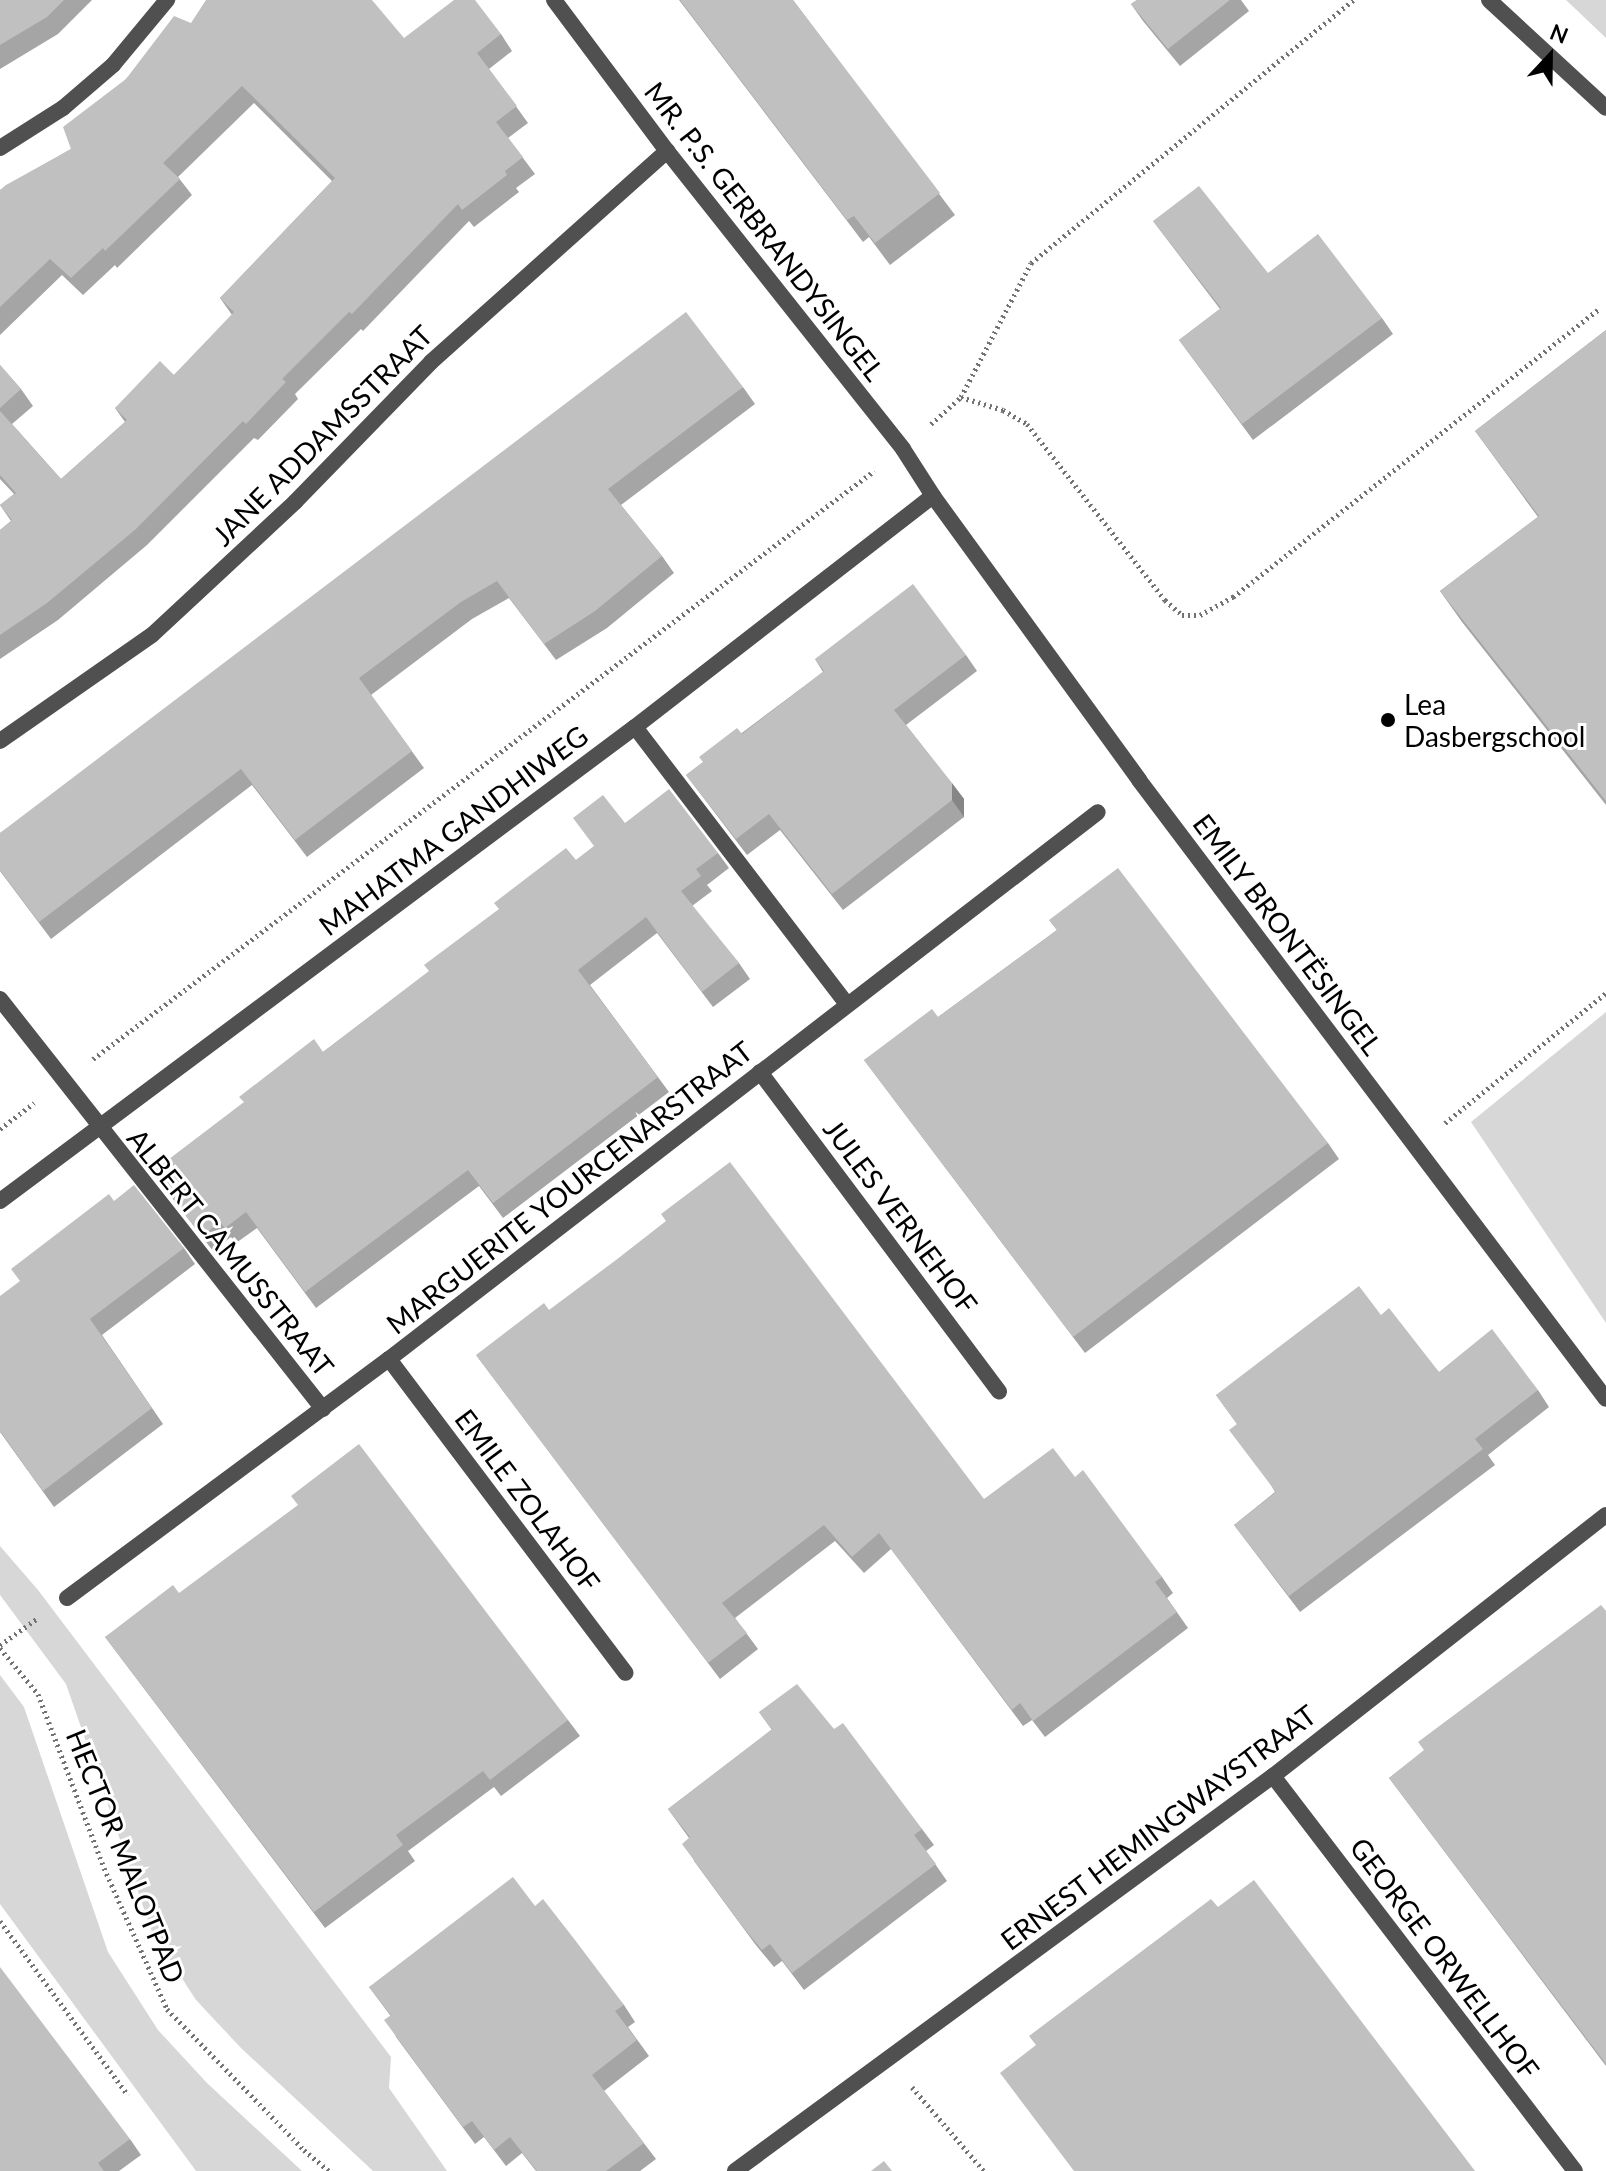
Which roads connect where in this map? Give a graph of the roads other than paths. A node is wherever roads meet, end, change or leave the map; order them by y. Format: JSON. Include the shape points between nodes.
{"nodes":[{"id":1,"x":167,"y":0,"type":"edge"},
{"id":2,"x":554,"y":0,"type":"edge"},
{"id":3,"x":1489,"y":0,"type":"edge"},
{"id":4,"x":1606,"y":108,"type":"edge"},
{"id":5,"x":0,"y":148,"type":"edge"},
{"id":6,"x":667,"y":151,"type":"junction"},
{"id":7,"x":933,"y":496,"type":"junction"},
{"id":8,"x":635,"y":727,"type":"junction"},
{"id":9,"x":0,"y":741,"type":"edge"},
{"id":10,"x":1098,"y":812,"type":"dead end"},
{"id":11,"x":0,"y":999,"type":"edge"},
{"id":12,"x":847,"y":1004,"type":"junction"},
{"id":13,"x":760,"y":1072,"type":"junction"},
{"id":14,"x":98,"y":1127,"type":"junction"},
{"id":15,"x":0,"y":1201,"type":"edge"},
{"id":16,"x":389,"y":1359,"type":"junction"},
{"id":17,"x":999,"y":1392,"type":"dead end"},
{"id":18,"x":1606,"y":1399,"type":"edge"},
{"id":19,"x":323,"y":1409,"type":"junction"},
{"id":20,"x":1606,"y":1515,"type":"edge"},
{"id":21,"x":67,"y":1598,"type":"road end"},
{"id":22,"x":626,"y":1673,"type":"dead end"},
{"id":23,"x":1273,"y":1776,"type":"junction"},
{"id":24,"x":735,"y":2171,"type":"edge"},
{"id":25,"x":1575,"y":2171,"type":"edge"}],
"edges":[{"from":1,"to":5,"type":"street","via":[[113,65],[63,108]]},
{"from":2,"to":6,"type":"street","name":"MR. P.S. GERBRANDYSINGEL"},
{"from":3,"to":4,"type":"street"},
{"from":6,"to":7,"type":"street","name":"MR. P.S. GERBRANDYSINGEL","via":[[903,449]]},
{"from":6,"to":9,"type":"street","name":"JANE ADDAMSSTRAAT","via":[[431,362],[295,502],[152,635]]},
{"from":7,"to":8,"type":"street","name":"MAHATMA GANDHIWEG"},
{"from":7,"to":18,"type":"street","name":"EMILY BRONTËSINGEL","via":[[1139,780]]},
{"from":8,"to":12,"type":"street"},
{"from":8,"to":14,"type":"street","name":"MAHATMA GANDHIWEG"},
{"from":10,"to":12,"type":"street","name":"MARGUERITE YOURCENARSTRAAT"},
{"from":11,"to":14,"type":"street"},
{"from":12,"to":13,"type":"street","name":"MARGUERITE YOURCENARSTRAAT"},
{"from":13,"to":16,"type":"street","name":"MARGUERITE YOURCENARSTRAAT"},
{"from":13,"to":17,"type":"street","name":"JULES VERNEHOF"},
{"from":14,"to":15,"type":"street","name":"MAHATMA GANDHIWEG"},
{"from":14,"to":19,"type":"street","name":"ALBERT CAMUSSTRAAT"},
{"from":16,"to":19,"type":"street","name":"MARGUERITE YOURCENARSTRAAT"},
{"from":16,"to":22,"type":"street","name":"EMILE ZOLAHOF"},
{"from":19,"to":21,"type":"street","name":"MARGUERITE YOURCENARSTRAAT"},
{"from":20,"to":23,"type":"street","name":"ERNEST HEMINGWAYSTRAAT"},
{"from":23,"to":24,"type":"street","name":"ERNEST HEMINGWAYSTRAAT"},
{"from":23,"to":25,"type":"street","name":"GEORGE ORWELLHOF"}]}
